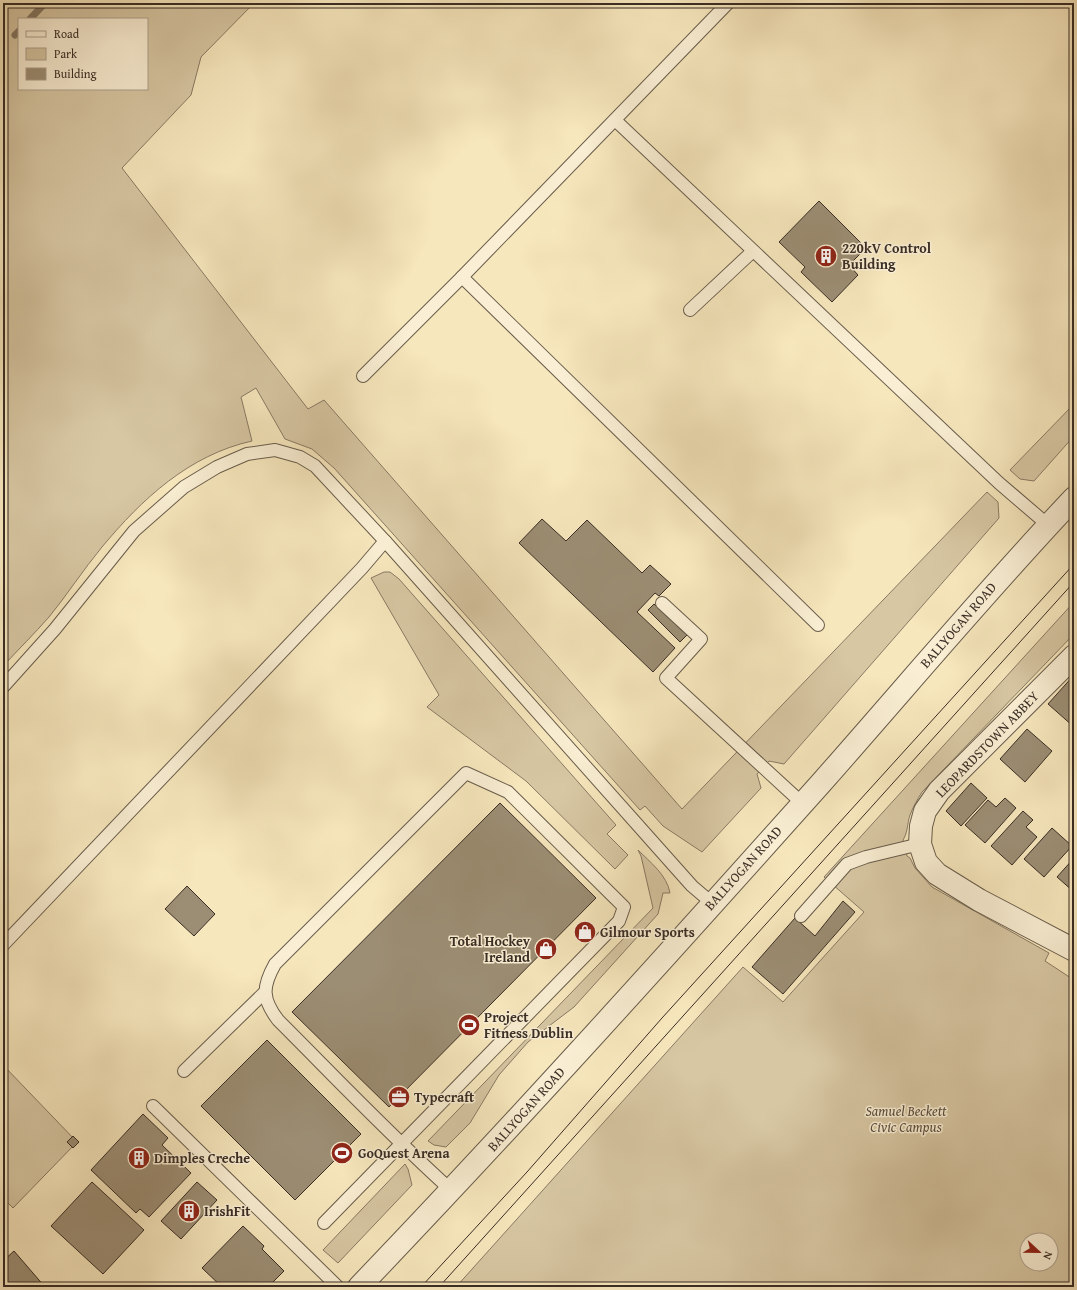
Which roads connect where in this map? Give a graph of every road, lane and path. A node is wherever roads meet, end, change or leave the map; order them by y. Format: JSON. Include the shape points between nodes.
{"nodes":[{"id":1,"x":728,"y":3,"type":"edge"},
{"id":2,"x":615,"y":120,"type":"junction"},
{"id":3,"x":753,"y":251,"type":"junction"},
{"id":4,"x":462,"y":278,"type":"junction"},
{"id":5,"x":690,"y":310,"type":"dead end"},
{"id":6,"x":363,"y":376,"type":"dead end"},
{"id":7,"x":1074,"y":498,"type":"edge"},
{"id":8,"x":1048,"y":525,"type":"junction"},
{"id":9,"x":385,"y":541,"type":"junction"},
{"id":10,"x":662,"y":603,"type":"dead end"},
{"id":11,"x":818,"y":625,"type":"dead end"},
{"id":12,"x":1074,"y":656,"type":"edge"},
{"id":13,"x":3,"y":687,"type":"edge"},
{"id":14,"x":802,"y":803,"type":"junction"},
{"id":15,"x":920,"y":844,"type":"junction"},
{"id":16,"x":712,"y":903,"type":"junction"},
{"id":17,"x":801,"y":916,"type":"dead end"},
{"id":18,"x":3,"y":944,"type":"edge"},
{"id":19,"x":1074,"y":950,"type":"edge"},
{"id":20,"x":265,"y":992,"type":"junction"},
{"id":21,"x":184,"y":1071,"type":"dead end"},
{"id":22,"x":153,"y":1106,"type":"dead end"},
{"id":23,"x":402,"y":1143,"type":"junction"},
{"id":24,"x":451,"y":1190,"type":"junction"},
{"id":25,"x":324,"y":1223,"type":"dead end"},
{"id":26,"x":338,"y":1287,"type":"edge"},
{"id":27,"x":359,"y":1287,"type":"edge"}],
"edges":[{"from":1,"to":2,"type":"lane"},
{"from":2,"to":3,"type":"lane"},
{"from":2,"to":4,"type":"lane"},
{"from":3,"to":5,"type":"lane"},
{"from":3,"to":8,"type":"lane","via":[[999,483]]},
{"from":4,"to":6,"type":"lane"},
{"from":4,"to":11,"type":"lane"},
{"from":7,"to":8,"type":"street","name":"BALLYOGAN ROAD"},
{"from":8,"to":14,"type":"street","name":"BALLYOGAN ROAD"},
{"from":9,"to":13,"type":"lane","via":[[315,466],[300,457],[275,450],[247,454],[217,467],[184,487],[134,531],[55,629]]},
{"from":9,"to":16,"type":"lane","via":[[692,886]]},
{"from":9,"to":18,"type":"lane"},
{"from":10,"to":14,"type":"lane","via":[[701,639],[666,678]]},
{"from":12,"to":15,"type":"street","name":"LEOPARDSTOWN ABBEY","via":[[940,791],[925,810]]},
{"from":14,"to":16,"type":"street","name":"BALLYOGAN ROAD"},
{"from":15,"to":17,"type":"lane","via":[[847,864]]},
{"from":15,"to":19,"type":"street","name":"LEOPARDSTOWN ABBEY","via":[[926,862],[937,874],[979,900]]},
{"from":16,"to":24,"type":"street","name":"BALLYOGAN ROAD"},
{"from":20,"to":21,"type":"lane"},
{"from":20,"to":23,"type":"lane","via":[[269,1008],[278,1020]]},
{"from":20,"to":23,"type":"lane","via":[[267,978],[275,964],[466,773],[508,792],[624,907],[619,921]]},
{"from":22,"to":26,"type":"lane"},
{"from":23,"to":24,"type":"lane"},
{"from":23,"to":25,"type":"lane"},
{"from":24,"to":27,"type":"street","name":"BALLYOGAN ROAD"}]}
